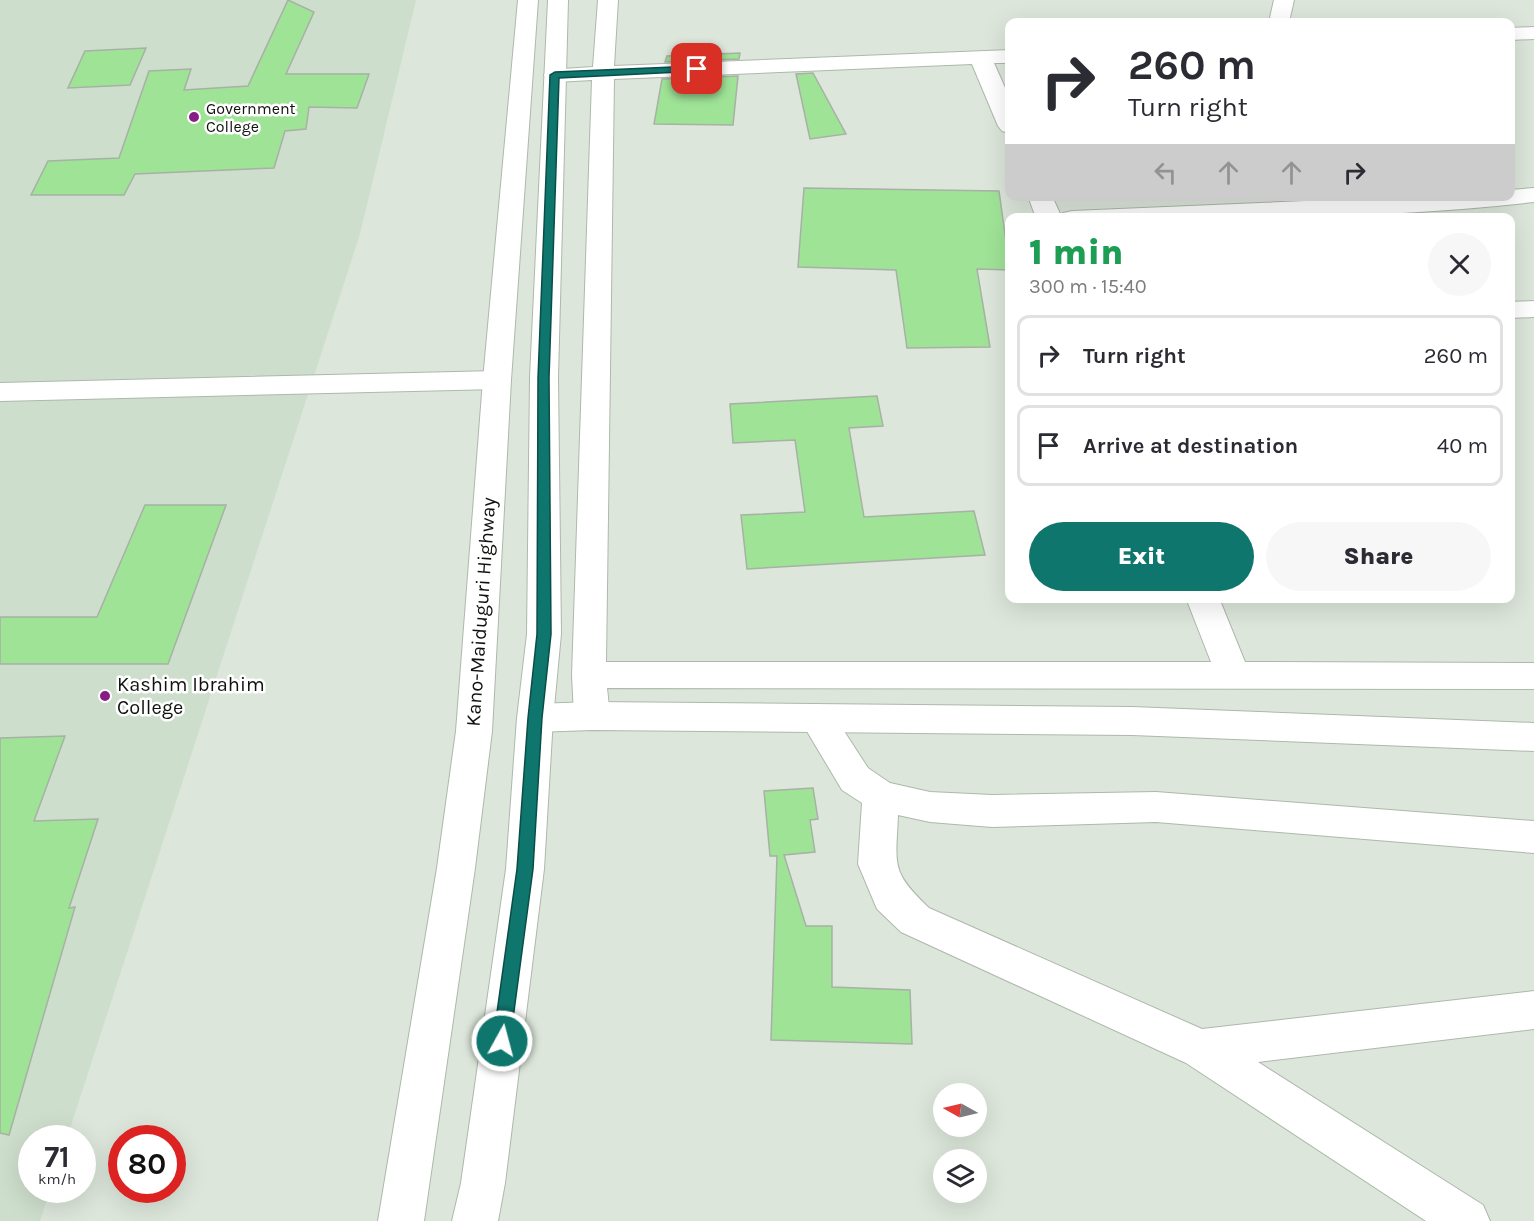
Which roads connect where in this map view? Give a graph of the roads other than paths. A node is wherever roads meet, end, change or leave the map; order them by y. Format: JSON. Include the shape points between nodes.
{"nodes":[{"id":1,"x":528,"y":0,"type":"edge"},
{"id":2,"x":558,"y":0,"type":"edge"},
{"id":3,"x":608,"y":0,"type":"edge"},
{"id":4,"x":1284,"y":0,"type":"edge"},
{"id":5,"x":1281,"y":18,"type":"edge"},
{"id":6,"x":1534,"y":33,"type":"edge"},
{"id":7,"x":1515,"y":34,"type":"edge"},
{"id":8,"x":1005,"y":56,"type":"edge"},
{"id":9,"x":980,"y":57,"type":"junction"},
{"id":10,"x":603,"y":73,"type":"junction"},
{"id":11,"x":555,"y":75,"type":"junction"},
{"id":12,"x":1005,"y":114,"type":"edge"},
{"id":13,"x":1534,"y":195,"type":"edge"},
{"id":14,"x":1515,"y":197,"type":"edge"},
{"id":15,"x":1479,"y":201,"type":"edge"},
{"id":16,"x":1196,"y":213,"type":"edge"},
{"id":17,"x":1534,"y":309,"type":"edge"},
{"id":18,"x":1515,"y":310,"type":"edge"},
{"id":19,"x":496,"y":380,"type":"junction"},
{"id":20,"x":0,"y":392,"type":"edge"},
{"id":21,"x":1204,"y":603,"type":"edge"},
{"id":22,"x":589,"y":675,"type":"junction"},
{"id":23,"x":1234,"y":676,"type":"junction"},
{"id":24,"x":1534,"y":676,"type":"edge"},
{"id":25,"x":592,"y":716,"type":"junction"},
{"id":26,"x":535,"y":718,"type":"junction"},
{"id":27,"x":817,"y":718,"type":"junction"},
{"id":28,"x":1534,"y":737,"type":"edge"},
{"id":29,"x":881,"y":796,"type":"junction"},
{"id":30,"x":1534,"y":837,"type":"edge"},
{"id":31,"x":1534,"y":1010,"type":"edge"},
{"id":32,"x":1202,"y":1049,"type":"junction"},
{"id":33,"x":401,"y":1221,"type":"edge"},
{"id":34,"x":475,"y":1221,"type":"edge"},
{"id":35,"x":1467,"y":1221,"type":"edge"}],
"edges":[{"from":1,"to":19,"type":"main road","name":"Kano-Maiduguri Highway"},
{"from":2,"to":11,"type":"main road"},
{"from":3,"to":10,"type":"main road"},
{"from":4,"to":5,"type":"main road"},
{"from":6,"to":7,"type":"main road"},
{"from":8,"to":9,"type":"main road"},
{"from":9,"to":10,"type":"main road"},
{"from":9,"to":12,"type":"main road"},
{"from":10,"to":11,"type":"main road"},
{"from":10,"to":22,"type":"main road"},
{"from":11,"to":26,"type":"main road","via":[[544,378],[544,634]]},
{"from":13,"to":14,"type":"main road"},
{"from":15,"to":16,"type":"main road"},
{"from":17,"to":18,"type":"main road"},
{"from":19,"to":20,"type":"main road"},
{"from":19,"to":33,"type":"main road","name":"Kano-Maiduguri Highway","via":[[474,731]]},
{"from":21,"to":23,"type":"main road"},
{"from":22,"to":23,"type":"main road"},
{"from":22,"to":25,"type":"main road"},
{"from":23,"to":24,"type":"main road"},
{"from":25,"to":26,"type":"main road"},
{"from":25,"to":27,"type":"main road"},
{"from":26,"to":34,"type":"main road","via":[[525,869]]},
{"from":27,"to":28,"type":"main road","via":[[1132,721]]},
{"from":27,"to":29,"type":"main road","via":[[855,779]]},
{"from":29,"to":30,"type":"main road","via":[[930,807],[1156,807]]},
{"from":29,"to":32,"type":"main road","via":[[877,864],[891,897],[915,920]]},
{"from":31,"to":32,"type":"main road"},
{"from":32,"to":35,"type":"main road"}]}
